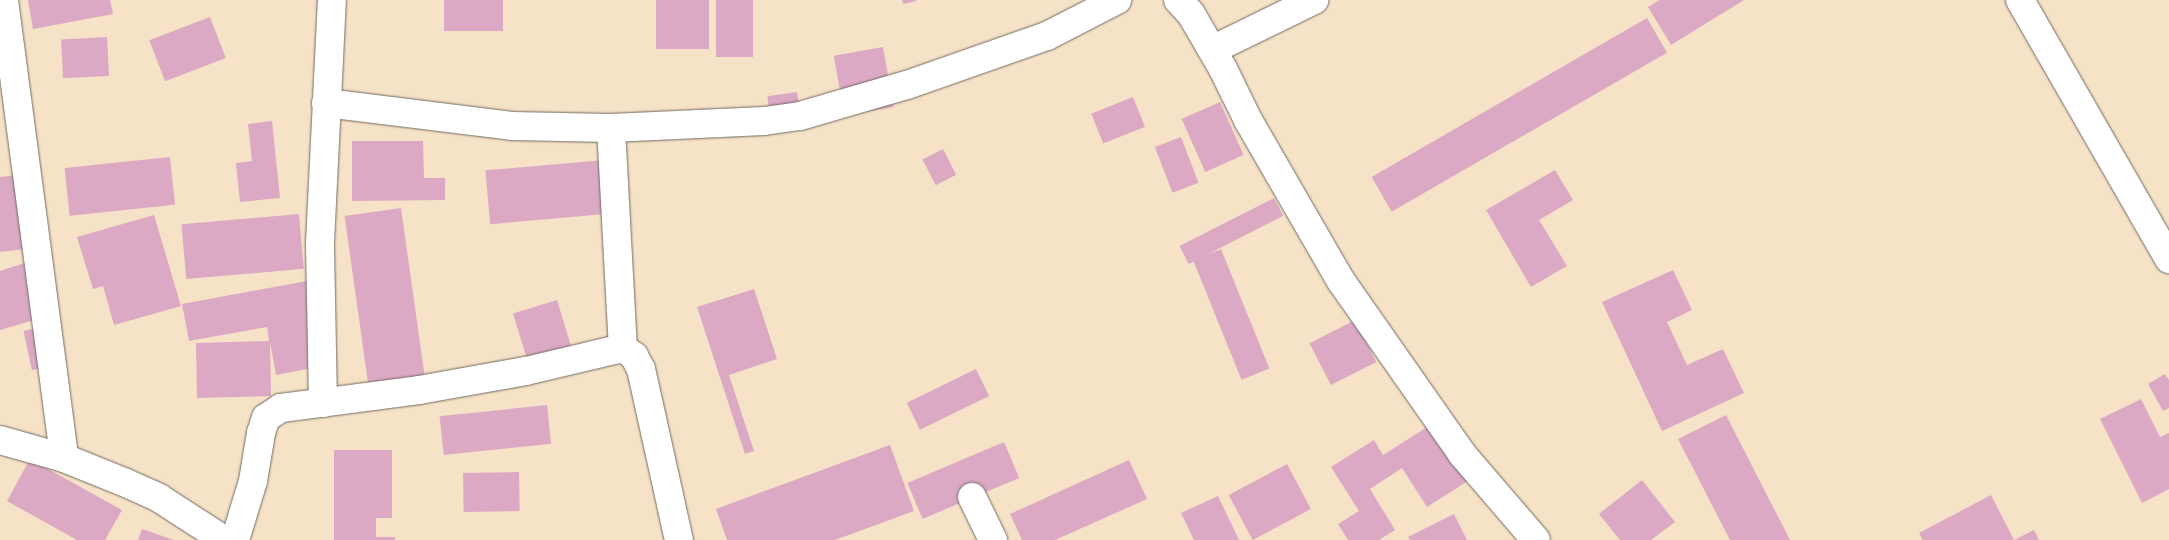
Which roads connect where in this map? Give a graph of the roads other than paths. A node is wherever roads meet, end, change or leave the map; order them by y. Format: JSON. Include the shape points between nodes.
{"nodes":[{"id":1,"x":4,"y":0,"type":"edge"},
{"id":2,"x":332,"y":0,"type":"edge"},
{"id":3,"x":1117,"y":0,"type":"edge"},
{"id":4,"x":1178,"y":0,"type":"edge"},
{"id":5,"x":1314,"y":0,"type":"edge"},
{"id":6,"x":2020,"y":0,"type":"edge"},
{"id":7,"x":1212,"y":50,"type":"junction"},
{"id":8,"x":326,"y":103,"type":"junction"},
{"id":9,"x":611,"y":128,"type":"junction"},
{"id":10,"x":2169,"y":259,"type":"edge"},
{"id":11,"x":624,"y":348,"type":"junction"},
{"id":12,"x":323,"y":403,"type":"junction"},
{"id":13,"x":0,"y":440,"type":"edge"},
{"id":14,"x":64,"y":458,"type":"junction"},
{"id":15,"x":972,"y":497,"type":"dead end"},
{"id":16,"x":224,"y":540,"type":"edge"},
{"id":17,"x":235,"y":540,"type":"edge"},
{"id":18,"x":679,"y":540,"type":"edge"},
{"id":19,"x":993,"y":540,"type":"edge"},
{"id":20,"x":1536,"y":540,"type":"edge"}],
"edges":[{"from":1,"to":14,"type":"street"},
{"from":2,"to":8,"type":"street"},
{"from":3,"to":9,"type":"street","via":[[1047,36],[846,104],[764,121]]},
{"from":4,"to":7,"type":"street"},
{"from":5,"to":7,"type":"street"},
{"from":6,"to":10,"type":"street"},
{"from":7,"to":20,"type":"street","via":[[1248,120],[1341,281],[1462,454]]},
{"from":8,"to":9,"type":"street","via":[[512,126]]},
{"from":8,"to":12,"type":"street","via":[[320,243]]},
{"from":9,"to":11,"type":"street"},
{"from":11,"to":12,"type":"street","via":[[526,371]]},
{"from":11,"to":18,"type":"street","via":[[634,356],[641,369]]},
{"from":12,"to":17,"type":"street","via":[[281,408],[266,418],[254,481]]},
{"from":13,"to":14,"type":"street"},
{"from":14,"to":16,"type":"street","via":[[159,498]]},
{"from":15,"to":19,"type":"street"}]}
